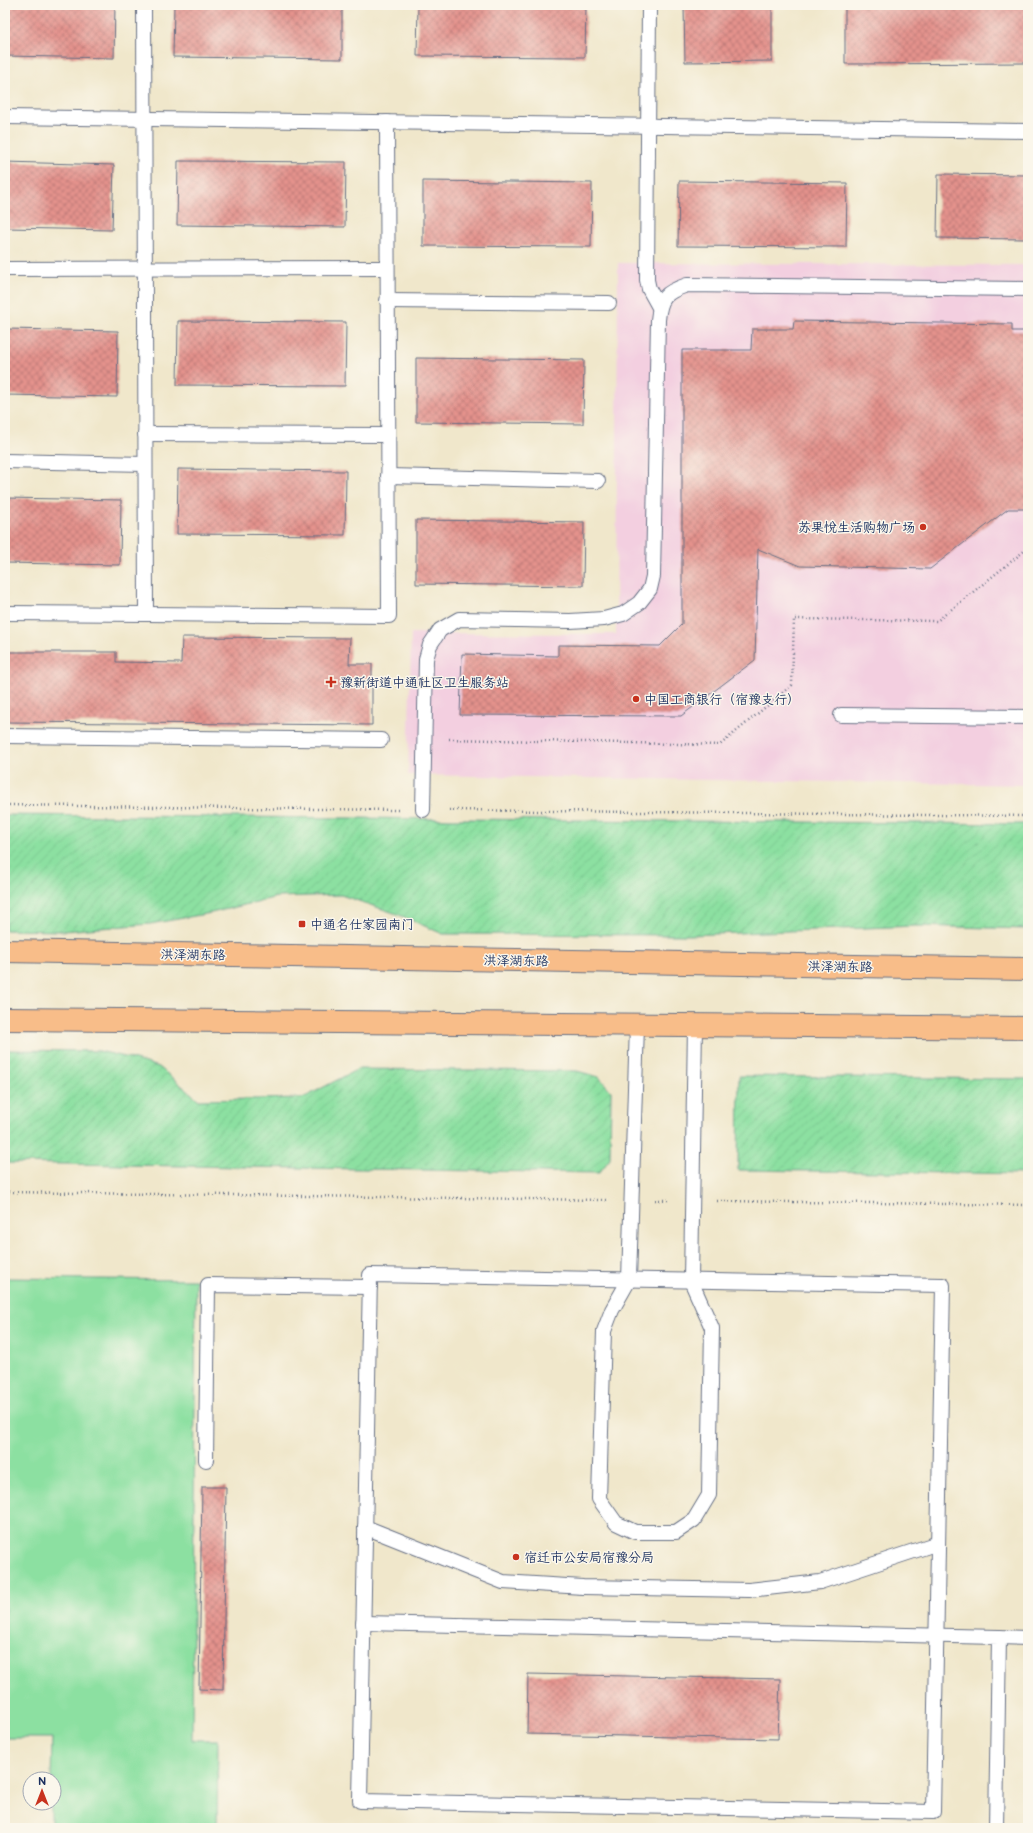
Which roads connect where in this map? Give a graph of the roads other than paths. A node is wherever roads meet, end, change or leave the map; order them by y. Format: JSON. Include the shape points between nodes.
{"nodes":[{"id":1,"x":144,"y":5,"type":"edge"},
{"id":2,"x":649,"y":5,"type":"edge"},
{"id":3,"x":5,"y":117,"type":"edge"},
{"id":4,"x":144,"y":119,"type":"junction"},
{"id":5,"x":387,"y":122,"type":"junction"},
{"id":6,"x":648,"y":126,"type":"junction"},
{"id":7,"x":1028,"y":131,"type":"edge"},
{"id":8,"x":145,"y":268,"type":"junction"},
{"id":9,"x":387,"y":268,"type":"junction"},
{"id":10,"x":5,"y":269,"type":"edge"},
{"id":11,"x":1028,"y":289,"type":"edge"},
{"id":12,"x":387,"y":301,"type":"junction"},
{"id":13,"x":609,"y":303,"type":"dead end"},
{"id":14,"x":659,"y":308,"type":"junction"},
{"id":15,"x":145,"y":434,"type":"junction"},
{"id":16,"x":388,"y":435,"type":"junction"},
{"id":17,"x":5,"y":461,"type":"edge"},
{"id":18,"x":145,"y":464,"type":"junction"},
{"id":19,"x":388,"y":476,"type":"junction"},
{"id":20,"x":598,"y":480,"type":"dead end"},
{"id":21,"x":5,"y":613,"type":"edge"},
{"id":22,"x":146,"y":614,"type":"junction"},
{"id":23,"x":841,"y":715,"type":"dead end"},
{"id":24,"x":1028,"y":717,"type":"edge"},
{"id":25,"x":5,"y":736,"type":"edge"},
{"id":26,"x":381,"y":740,"type":"dead end"},
{"id":27,"x":424,"y":810,"type":"road end"},
{"id":28,"x":5,"y":951,"type":"edge"},
{"id":29,"x":1028,"y":969,"type":"edge"},
{"id":30,"x":5,"y":1019,"type":"edge"},
{"id":31,"x":637,"y":1025,"type":"junction"},
{"id":32,"x":695,"y":1025,"type":"junction"},
{"id":33,"x":1028,"y":1028,"type":"edge"},
{"id":34,"x":629,"y":1280,"type":"junction"},
{"id":35,"x":691,"y":1281,"type":"junction"},
{"id":36,"x":370,"y":1287,"type":"junction"},
{"id":37,"x":206,"y":1460,"type":"dead end"},
{"id":38,"x":365,"y":1527,"type":"junction"},
{"id":39,"x":938,"y":1543,"type":"junction"},
{"id":40,"x":364,"y":1623,"type":"junction"},
{"id":41,"x":936,"y":1636,"type":"junction"},
{"id":42,"x":999,"y":1637,"type":"junction"},
{"id":43,"x":1028,"y":1638,"type":"edge"},
{"id":44,"x":996,"y":1828,"type":"edge"}],
"edges":[{"from":1,"to":4,"type":"lane"},
{"from":2,"to":6,"type":"lane"},
{"from":3,"to":4,"type":"lane"},
{"from":4,"to":5,"type":"lane"},
{"from":4,"to":8,"type":"lane"},
{"from":5,"to":6,"type":"lane"},
{"from":5,"to":9,"type":"lane"},
{"from":6,"to":7,"type":"lane"},
{"from":6,"to":14,"type":"lane","via":[[647,280]]},
{"from":8,"to":9,"type":"lane"},
{"from":8,"to":10,"type":"lane"},
{"from":8,"to":15,"type":"lane"},
{"from":9,"to":12,"type":"lane"},
{"from":11,"to":14,"type":"lane","via":[[687,285],[671,291]]},
{"from":12,"to":13,"type":"lane"},
{"from":12,"to":16,"type":"lane"},
{"from":14,"to":27,"type":"lane","via":[[653,576],[650,589],[639,603],[623,614],[604,620],[459,620],[440,630],[430,645],[426,659]]},
{"from":15,"to":16,"type":"lane"},
{"from":15,"to":18,"type":"lane"},
{"from":16,"to":19,"type":"lane"},
{"from":17,"to":18,"type":"lane"},
{"from":18,"to":22,"type":"lane"},
{"from":19,"to":20,"type":"lane"},
{"from":19,"to":22,"type":"lane","via":[[389,616]]},
{"from":21,"to":22,"type":"lane"},
{"from":23,"to":24,"type":"lane"},
{"from":25,"to":26,"type":"lane"},
{"from":28,"to":29,"type":"main road","name":"洪泽湖东路"},
{"from":30,"to":31,"type":"main road"},
{"from":31,"to":32,"type":"main road"},
{"from":31,"to":34,"type":"lane"},
{"from":32,"to":33,"type":"main road"},
{"from":32,"to":35,"type":"lane"},
{"from":34,"to":35,"type":"lane"},
{"from":34,"to":35,"type":"lane","via":[[612,1310],[604,1331],[599,1499],[616,1523],[635,1532],[676,1532],[694,1520],[709,1495],[712,1328]]},
{"from":34,"to":36,"type":"lane","via":[[370,1275]]},
{"from":35,"to":39,"type":"lane","via":[[943,1285]]},
{"from":36,"to":37,"type":"lane","via":[[208,1285]]},
{"from":36,"to":38,"type":"lane"},
{"from":38,"to":39,"type":"lane","via":[[504,1582],[583,1587],[749,1590],[820,1582]]},
{"from":38,"to":40,"type":"lane"},
{"from":39,"to":41,"type":"lane"},
{"from":40,"to":41,"type":"lane"},
{"from":40,"to":41,"type":"lane","via":[[360,1801],[933,1812]]},
{"from":41,"to":42,"type":"lane"},
{"from":42,"to":43,"type":"lane"},
{"from":42,"to":44,"type":"lane"}]}
